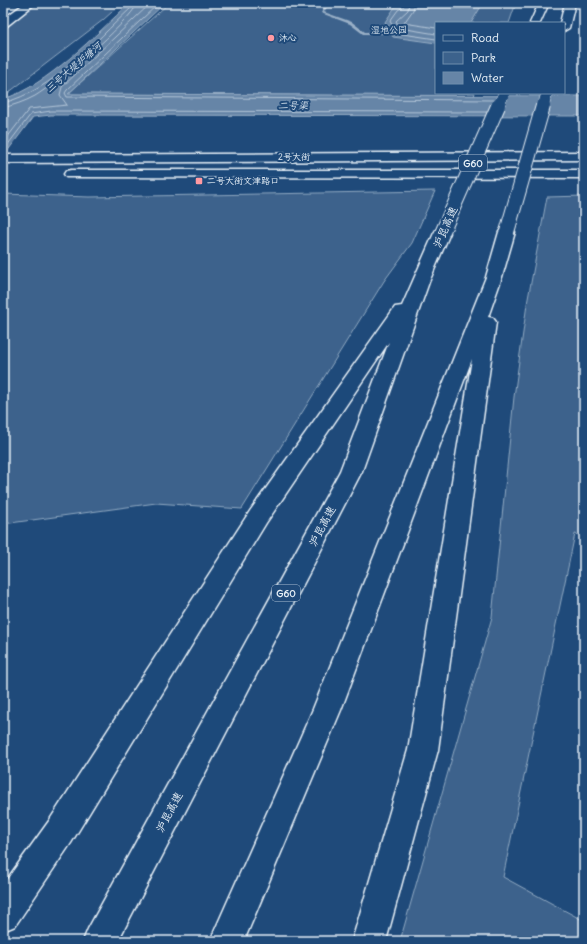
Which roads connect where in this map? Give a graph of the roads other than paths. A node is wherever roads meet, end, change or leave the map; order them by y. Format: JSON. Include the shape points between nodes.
{"nodes":[{"id":1,"x":31,"y":3,"type":"edge"},
{"id":2,"x":544,"y":3,"type":"edge"},
{"id":3,"x":570,"y":3,"type":"edge"},
{"id":4,"x":535,"y":22,"type":"edge"},
{"id":5,"x":3,"y":24,"type":"edge"},
{"id":6,"x":565,"y":24,"type":"edge"},
{"id":7,"x":504,"y":94,"type":"edge"},
{"id":8,"x":547,"y":94,"type":"edge"},
{"id":9,"x":584,"y":156,"type":"edge"},
{"id":10,"x":3,"y":159,"type":"edge"},
{"id":11,"x":55,"y":174,"type":"dead end"},
{"id":12,"x":584,"y":174,"type":"edge"},
{"id":13,"x":494,"y":277,"type":"junction"},
{"id":14,"x":420,"y":282,"type":"junction"},
{"id":15,"x":3,"y":914,"type":"edge"},
{"id":16,"x":100,"y":941,"type":"edge"},
{"id":17,"x":227,"y":941,"type":"edge"},
{"id":18,"x":369,"y":941,"type":"edge"}],
"edges":[{"from":1,"to":5,"type":"main road"},
{"from":2,"to":4,"type":"main road"},
{"from":3,"to":6,"type":"main road"},
{"from":7,"to":14,"type":"main road","name":"沪昆高速","number":"G60","bridge":true},
{"from":8,"to":13,"type":"main road","bridge":true},
{"from":9,"to":10,"type":"main road","name":"2号大街"},
{"from":11,"to":12,"type":"main road","name":"2号大街"},
{"from":13,"to":17,"type":"main road","via":[[327,710]]},
{"from":13,"to":18,"type":"main road","via":[[456,516],[423,750]]},
{"from":14,"to":15,"type":"main road","via":[[258,517],[64,825]]},
{"from":14,"to":16,"type":"main road","name":"沪昆高速","number":"G60","via":[[351,471]]}]}
